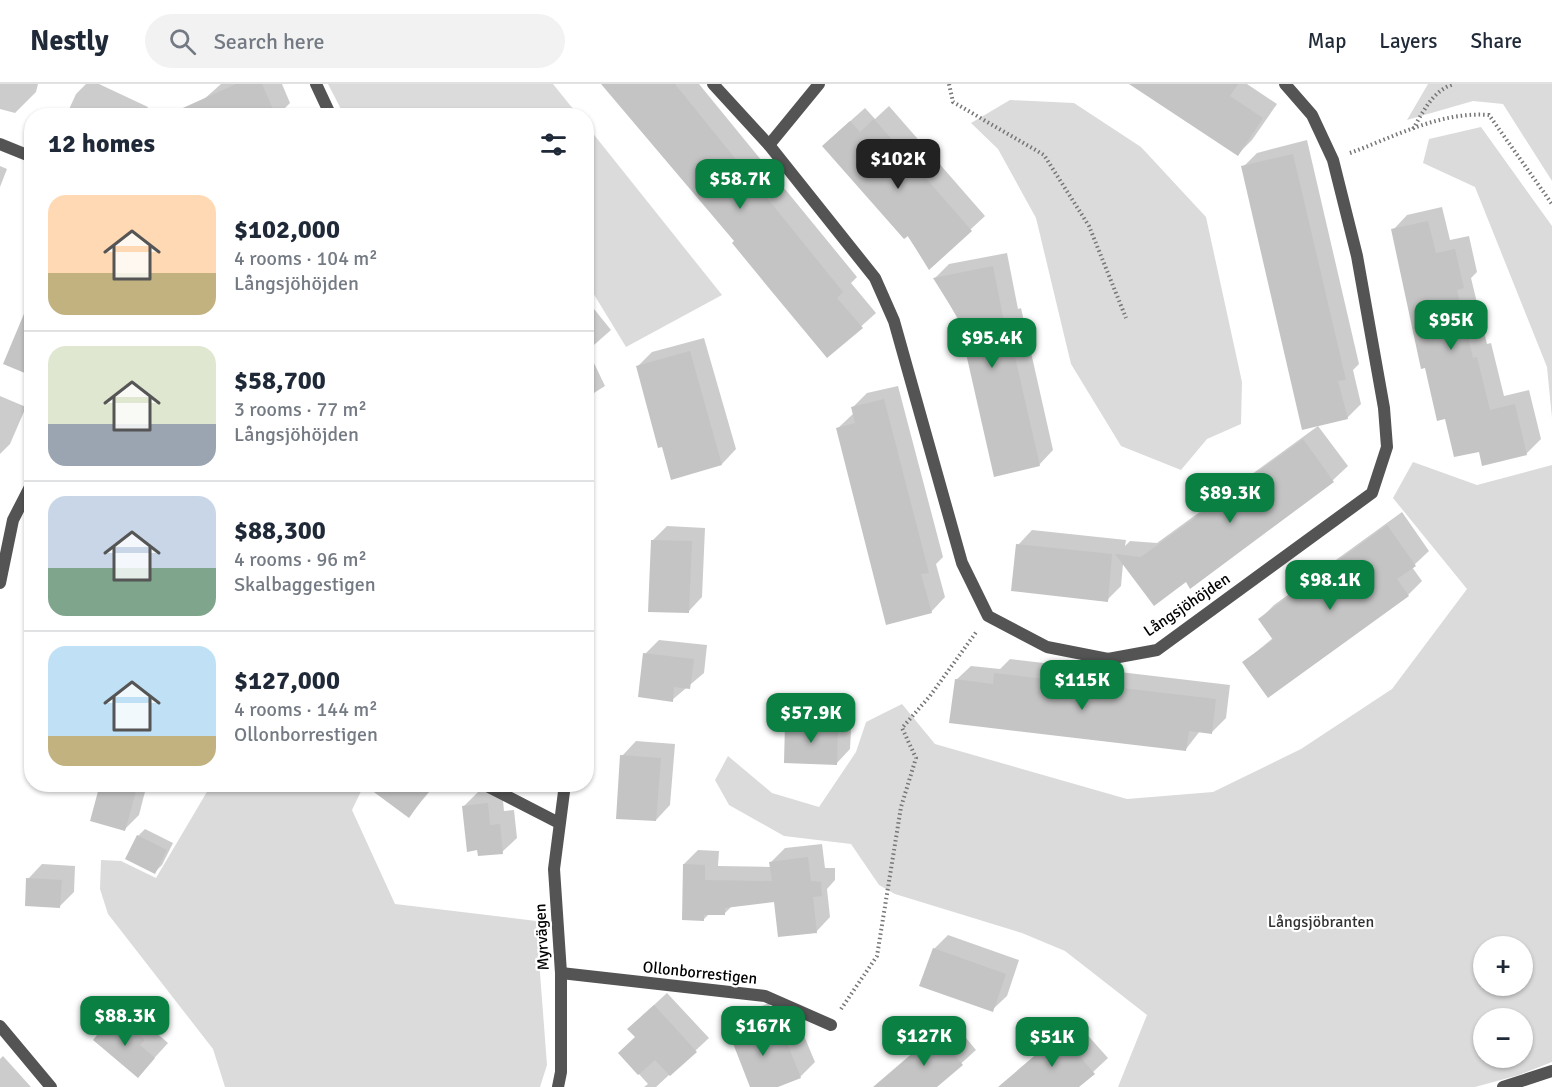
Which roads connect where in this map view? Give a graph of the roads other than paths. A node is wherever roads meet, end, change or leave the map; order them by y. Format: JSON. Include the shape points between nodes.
{"nodes":[{"id":1,"x":316,"y":84,"type":"edge"},
{"id":2,"x":819,"y":84,"type":"edge"},
{"id":3,"x":1285,"y":84,"type":"edge"},
{"id":4,"x":719,"y":86,"type":"edge"},
{"id":5,"x":327,"y":108,"type":"edge"},
{"id":6,"x":0,"y":144,"type":"edge"},
{"id":7,"x":769,"y":145,"type":"junction"},
{"id":8,"x":24,"y":154,"type":"edge"},
{"id":9,"x":24,"y":499,"type":"edge"},
{"id":10,"x":0,"y":583,"type":"edge"},
{"id":11,"x":499,"y":792,"type":"edge"},
{"id":12,"x":565,"y":792,"type":"edge"},
{"id":13,"x":559,"y":823,"type":"junction"},
{"id":14,"x":561,"y":973,"type":"junction"},
{"id":15,"x":831,"y":1025,"type":"road end"},
{"id":16,"x":0,"y":1026,"type":"edge"},
{"id":17,"x":1552,"y":1071,"type":"edge"},
{"id":18,"x":1522,"y":1085,"type":"edge"},
{"id":19,"x":51,"y":1087,"type":"edge"},
{"id":20,"x":558,"y":1087,"type":"edge"},
{"id":21,"x":1503,"y":1087,"type":"edge"}],
"edges":[{"from":1,"to":5,"type":"street"},
{"from":2,"to":7,"type":"street"},
{"from":3,"to":7,"type":"street","name":"Långsjöhöjden","via":[[1312,115],[1333,160],[1357,256],[1384,408],[1387,447],[1372,493],[1157,650],[1108,659],[1047,647],[988,616],[962,562],[894,321],[875,278]]},
{"from":4,"to":7,"type":"street"},
{"from":6,"to":8,"type":"street"},
{"from":9,"to":10,"type":"street","via":[[13,520]]},
{"from":11,"to":13,"type":"street"},
{"from":12,"to":13,"type":"street","name":"Myrvägen"},
{"from":13,"to":14,"type":"street","name":"Myrvägen","via":[[554,869]]},
{"from":14,"to":15,"type":"street","name":"Ollonborrestigen","via":[[765,996]]},
{"from":14,"to":20,"type":"street","name":"Myrvägen"},
{"from":16,"to":19,"type":"street"},
{"from":17,"to":18,"type":"street"},
{"from":18,"to":21,"type":"street"}]}
